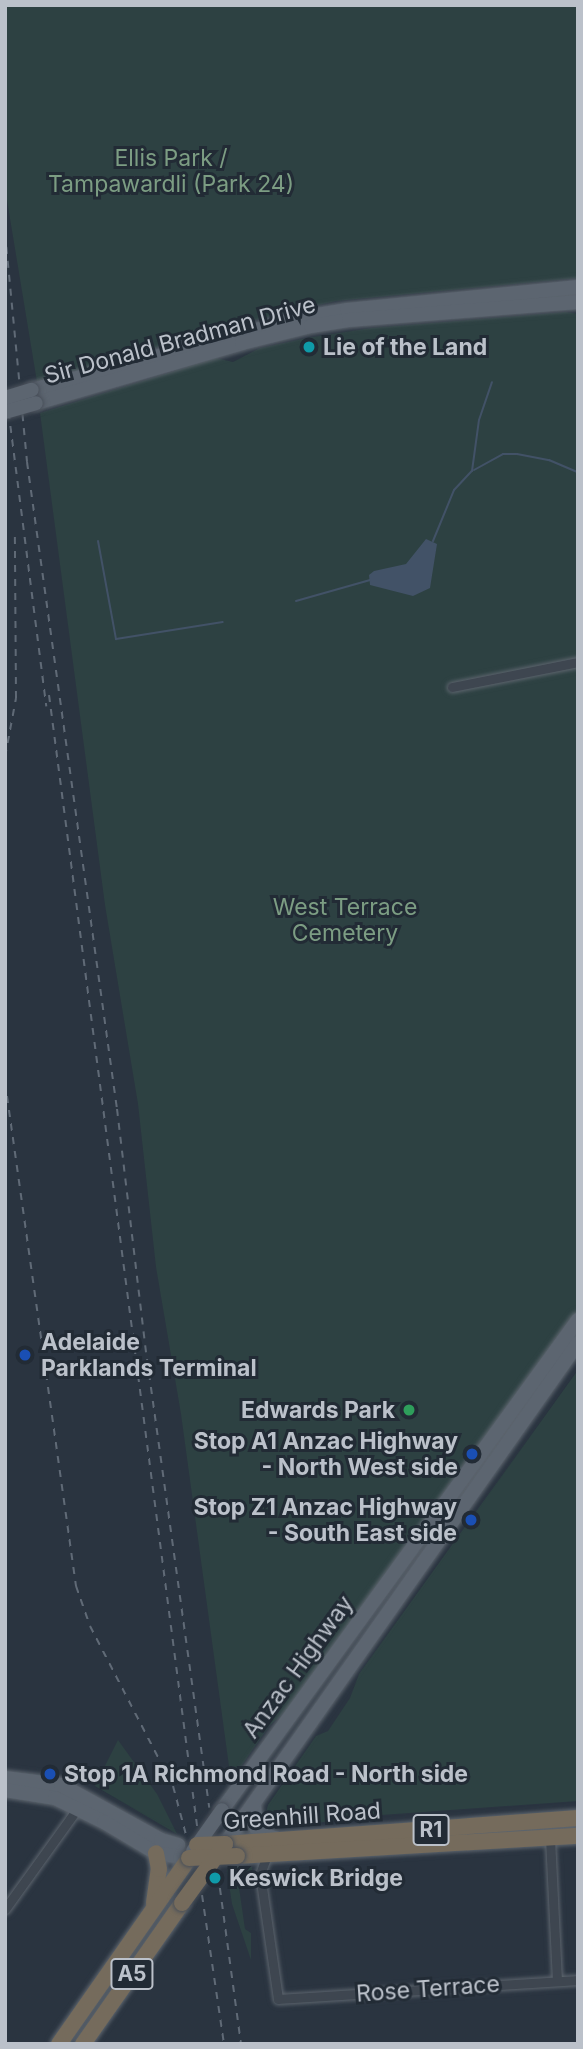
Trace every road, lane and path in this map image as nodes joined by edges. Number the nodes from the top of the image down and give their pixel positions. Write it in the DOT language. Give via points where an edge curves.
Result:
graph roads {
  1 [pos="578,287"];
  2 [pos="578,302"];
  3 [pos="34,397"];
  4 [pos="5,398"];
  5 [pos="5,412"];
  6 [pos="578,662"];
  7 [pos="452,687"];
  8 [pos="578,1320"];
  9 [pos="578,1343"];
  10 [pos="383,1590"];
  11 [pos="396,1598"];
  12 [pos="5,1778"];
  13 [pos="5,1790"];
  14 [pos="80,1802"];
  15 [pos="254,1804"];
  16 [pos="578,1818"];
  17 [pos="457,1828"];
  18 [pos="578,1836"];
  19 [pos="550,1838"];
  20 [pos="285,1841"];
  21 [pos="498,1841"];
  22 [pos="230,1847"];
  23 [pos="156,1853"];
  24 [pos="184,1855"];
  25 [pos="267,1855"];
  26 [pos="5,1909"];
  27 [pos="153,1909"];
  28 [pos="578,1980"];
  29 [pos="557,1981"];
  30 [pos="59,2044"];
  31 [pos="83,2044"];
  1 -- 3 [label="main road, Sir Donald Bradman Drive" via="305,317"];
  2 -- 3 [label="main road, Sir Donald Bradman Drive" via="311,326"];
  3 -- 4 [label="main road, Sir Donald Bradman Drive, bridge"];
  3 -- 5 [label="main road, Sir Donald Bradman Drive, bridge"];
  6 -- 7 [label="street"];
  8 -- 10 [label="main road, Anzac Highway"];
  9 -- 11 [label="main road, Anzac Highway"];
  10 -- 11 [label="main road"];
  10 -- 24 [label="main road, Anzac Highway, bridge"];
  11 -- 15 [label="main road, Anzac Highway"];
  12 -- 14 [label="main road, R1" via="43,1781"];
  13 -- 14 [label="main road, R1"];
  14 -- 23 [label="main road, R1"];
  14 -- 24 [label="main road, R1"];
  14 -- 26 [label="street"];
  15 -- 20 [label="main road" via="256,1828"];
  15 -- 22 [label="main road, Anzac Highway"];
  16 -- 17 [label="highway, Greenhill Road / R1"];
  17 -- 20 [label="highway, Greenhill Road / R1"];
  17 -- 21 [label="highway" via="463,1836 484,1835"];
  18 -- 19 [label="highway, Greenhill Road / R1"];
  19 -- 21 [label="highway, Greenhill Road / R1"];
  19 -- 29 [label="street"];
  20 -- 22 [label="highway, Greenhill Road / R1"];
  21 -- 25 [label="highway, Greenhill Road / R1"];
  22 -- 24 [label="highway, R1, bridge"];
  22 -- 25 [label="highway, Greenhill Road / R1"];
  22 -- 31 [label="highway, Anzac Highway / A5, bridge" via="182,1903"];
  23 -- 24 [label="main road, R1"];
  23 -- 27 [label="highway" via="159,1869"];
  24 -- 27 [label="highway, Anzac Highway / A5"];
  25 -- 29 [label="street, Rose Terrace" via="260,1874 278,1999"];
  27 -- 30 [label="highway, Anzac Highway / A5"];
  28 -- 29 [label="street, Rose Terrace"];
}
